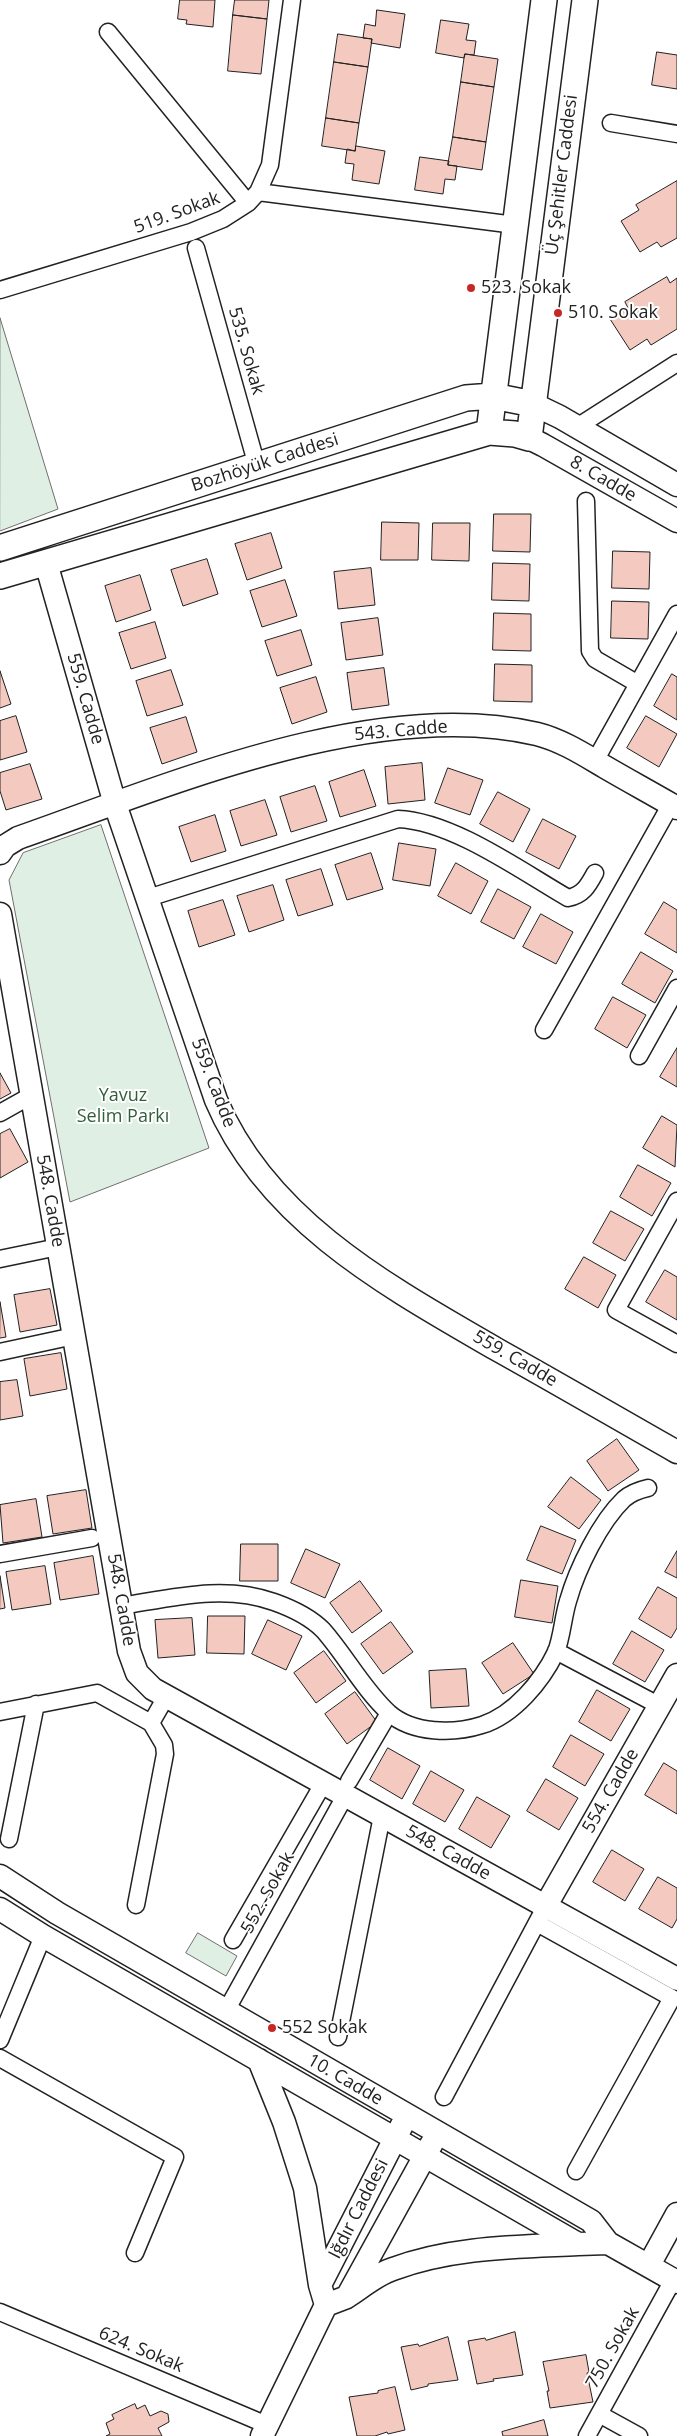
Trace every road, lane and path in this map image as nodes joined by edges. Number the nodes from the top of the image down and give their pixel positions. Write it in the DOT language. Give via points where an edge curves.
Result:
graph roads {
  1 [pos="292,0"];
  2 [pos="544,0"];
  3 [pos="584,0"];
  4 [pos="108,32"];
  5 [pos="611,124"];
  6 [pos="677,134"];
  7 [pos="253,198"];
  8 [pos="515,225"];
  9 [pos="196,248"];
  10 [pos="0,290"];
  11 [pos="677,363"];
  12 [pos="493,396"];
  13 [pos="533,404"];
  14 [pos="577,427"];
  15 [pos="489,432"];
  16 [pos="529,438"];
  17 [pos="257,466"];
  18 [pos="677,485"];
  19 [pos="586,501"];
  20 [pos="677,521"];
  21 [pos="0,548"];
  22 [pos="46,563"];
  23 [pos="0,576"];
  24 [pos="677,614"];
  25 [pos="638,684"];
  26 [pos="595,761"];
  27 [pos="115,804"];
  28 [pos="674,806"];
  29 [pos="1,848"];
  30 [pos="595,873"];
  31 [pos="148,898"];
  32 [pos="1,929"];
  33 [pos="677,988"];
  34 [pos="544,1030"];
  35 [pos="638,1056"];
  36 [pos="32,1096"];
  37 [pos="0,1113"];
  38 [pos="676,1204"];
  39 [pos="58,1247"];
  40 [pos="0,1259"];
  41 [pos="74,1336"];
  42 [pos="677,1344"];
  43 [pos="0,1352"];
  44 [pos="677,1452"];
  45 [pos="648,1488"];
  46 [pos="92,1538"];
  47 [pos="0,1554"];
  48 [pos="121,1606"];
  49 [pos="556,1651"];
  50 [pos="677,1676"];
  51 [pos="166,1697"];
  52 [pos="36,1704"];
  53 [pos="660,1706"];
  54 [pos="0,1712"];
  55 [pos="389,1713"];
  56 [pos="151,1723"];
  57 [pos="323,1784"];
  58 [pos="347,1788"];
  59 [pos="382,1816"];
  60 [pos="9,1839"];
  61 [pos="0,1876"];
  62 [pos="136,1905"];
  63 [pos="0,1908"];
  64 [pos="541,1915"];
  65 [pos="43,1936"];
  66 [pos="232,1940"];
  67 [pos="676,1976"];
  68 [pos="226,2011"];
  69 [pos="338,2037"];
  70 [pos="0,2040"];
  71 [pos="0,2058"];
  72 [pos="259,2060"];
  73 [pos="444,2097"];
  74 [pos="407,2115"];
  75 [pos="437,2133"];
  76 [pos="395,2139"];
  77 [pos="425,2156"];
  78 [pos="576,2171"];
  79 [pos="677,2214"];
  80 [pos="608,2243"];
  81 [pos="578,2244"];
  82 [pos="135,2254"];
  83 [pos="649,2265"];
  84 [pos="675,2281"];
  85 [pos="323,2295"];
  86 [pos="347,2297"];
  87 [pos="0,2312"];
  88 [pos="599,2414"];
  89 [pos="264,2430"];
  90 [pos="587,2436"];
  91 [pos="639,2436"];
  1 -- 7 [label="street" via="270,165"];
  2 -- 8 [label="main road"];
  3 -- 13 [label="main road, Üç Şehitler Caddesi"];
  4 -- 7 [label="street"];
  5 -- 6 [label="street"];
  7 -- 8 [label="street"];
  7 -- 10 [label="street, 519. Sokak" via="229,216 192,232"];
  8 -- 12 [label="main road"];
  9 -- 17 [label="street, 535. Sokak"];
  11 -- 14 [label="street"];
  12 -- 13 [label="main road, Bozhöyük Caddesi"];
  12 -- 15 [label="main road"];
  12 -- 17 [label="main road, Bozhöyük Caddesi" via="466,398"];
  13 -- 14 [label="street, 8. Cadde"];
  13 -- 16 [label="main road, Üç Şehitler Caddesi"];
  14 -- 18 [label="street, 8. Cadde"];
  15 -- 16 [label="main road, Bozhöyük Caddesi"];
  15 -- 22 [label="main road, Bozhöyük Caddesi"];
  16 -- 20 [label="street, 8. Cadde"];
  17 -- 21 [label="main road, Bozhöyük Caddesi"];
  19 -- 25 [label="street" via="590,651 595,659"];
  22 -- 23 [label="main road, Bozhöyük Caddesi"];
  22 -- 27 [label="street, 559. Cadde"];
  24 -- 25 [label="street"];
  25 -- 26 [label="street"];
  26 -- 27 [label="street, 543. Cadde" via="563,744 514,730 453,726 379,730 274,753"];
  26 -- 28 [label="street, 543. Cadde"];
  27 -- 29 [label="street" via="18,838"];
  27 -- 31 [label="street, 559. Cadde"];
  28 -- 34 [label="street"];
  30 -- 31 [label="street" via="578,896 568,898 445,829 398,819"];
  31 -- 44 [label="street, 559. Cadde" via="220,1111 247,1156 280,1196 326,1240 387,1285"];
  32 -- 36 [label="street, 548. Cadde"];
  33 -- 35 [label="street"];
  36 -- 37 [label="street"];
  36 -- 39 [label="street, 548. Cadde"];
  38 -- 42 [label="street" via="616,1310"];
  39 -- 40 [label="street"];
  39 -- 41 [label="street, 548. Cadde"];
  41 -- 43 [label="street"];
  41 -- 48 [label="street, 548. Cadde"];
  45 -- 49 [label="street" via="625,1498 598,1534 576,1579"];
  46 -- 47 [label="street"];
  48 -- 51 [label="street, 548. Cadde" via="136,1673"];
  48 -- 55 [label="street" via="206,1593 238,1594 274,1602 309,1619 322,1630"];
  49 -- 53 [label="street"];
  49 -- 55 [label="street" via="520,1701 483,1725 440,1732 407,1723"];
  50 -- 53 [label="street, 554. Cadde"];
  51 -- 56 [label="street"];
  51 -- 57 [label="street, 548. Cadde"];
  52 -- 54 [label="street"];
  52 -- 56 [label="street" via="97,1693"];
  52 -- 60 [label="street"];
  53 -- 64 [label="street, 554. Cadde"];
  55 -- 58 [label="street, 552. Sokak"];
  56 -- 62 [label="street" via="165,1750"];
  57 -- 58 [label="street, 548. Cadde"];
  57 -- 66 [label="street"];
  58 -- 59 [label="street, 548. Cadde"];
  58 -- 68 [label="street, 552. Sokak"];
  59 -- 64 [label="street, 548. Cadde"];
  59 -- 69 [label="street"];
  61 -- 68 [label="street, 10. Cadde" via="57,1913"];
  63 -- 65 [label="street, 10. Cadde"];
  64 -- 67 [label="street, 548. Cadde"];
  64 -- 73 [label="street"];
  64 -- 78 [label="street" via="672,1998"];
  65 -- 70 [label="street"];
  65 -- 72 [label="street, 10. Cadde"];
  68 -- 74 [label="street, 10. Cadde"];
  71 -- 82 [label="street" via="176,2157"];
  72 -- 76 [label="street, 10. Cadde"];
  72 -- 85 [label="street" via="284,2122 305,2188"];
  74 -- 75 [label="street, 10. Cadde"];
  74 -- 76 [label="street, Iğdır Caddesi"];
  75 -- 77 [label="street, Iğdır Caddesi"];
  75 -- 80 [label="street, 10. Cadde" via="591,2221"];
  76 -- 77 [label="street, 10. Cadde"];
  76 -- 85 [label="street, Iğdır Caddesi"];
  77 -- 81 [label="street, 10. Cadde"];
  77 -- 86 [label="street, Iğdır Caddesi"];
  79 -- 83 [label="street"];
  80 -- 81 [label="street"];
  80 -- 83 [label="street, 10. Cadde"];
  81 -- 86 [label="street" via="455,2252 392,2269"];
  83 -- 84 [label="street, 10. Cadde"];
  84 -- 88 [label="street, 750. Sokak"];
  85 -- 86 [label="street"];
  85 -- 89 [label="street, Iğdır Caddesi"];
  87 -- 89 [label="street, 624. Sokak"];
  88 -- 90 [label="street, 750. Sokak"];
  88 -- 91 [label="street"];
}
